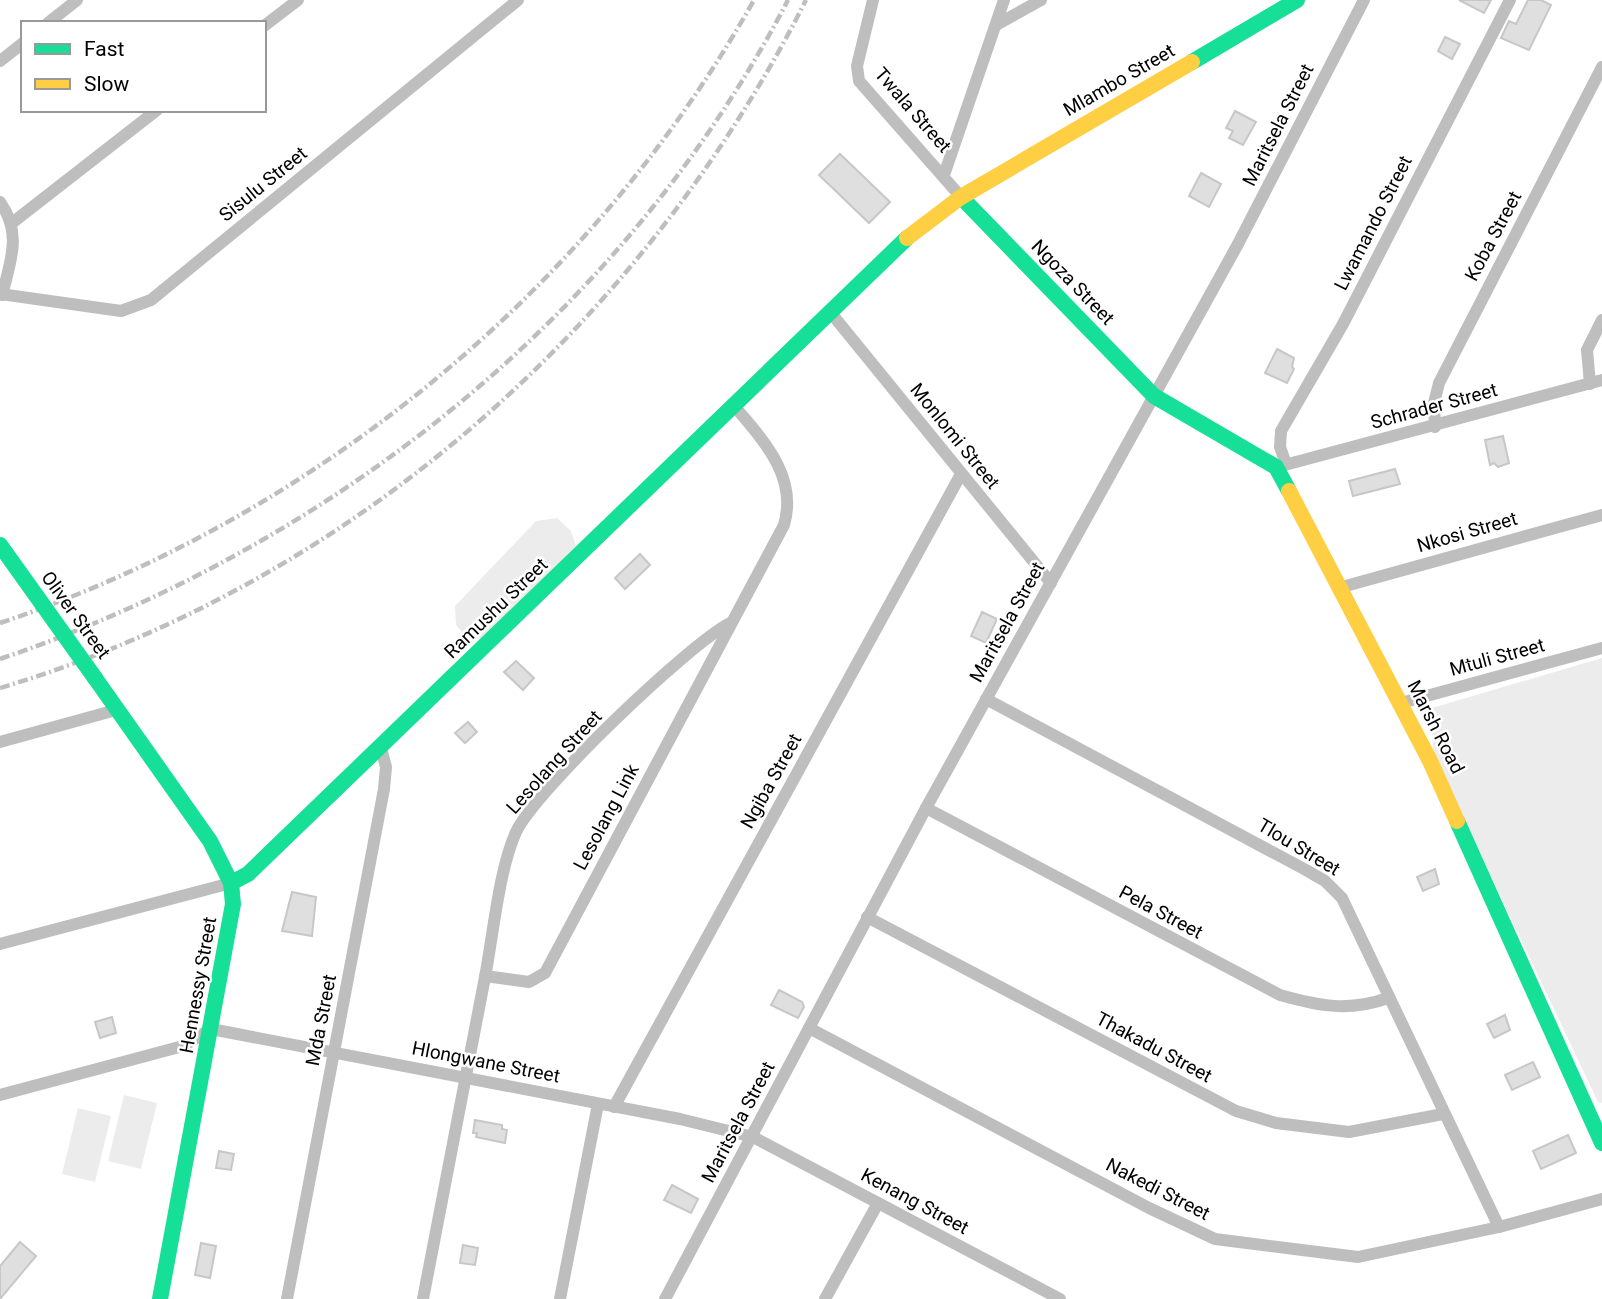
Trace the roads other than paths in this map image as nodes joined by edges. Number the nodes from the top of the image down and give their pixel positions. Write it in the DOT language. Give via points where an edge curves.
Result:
graph roads {
  1 [pos="78,0"];
  2 [pos="298,0"];
  3 [pos="519,0"];
  4 [pos="873,0"];
  5 [pos="1004,0"];
  6 [pos="1041,0"];
  7 [pos="1297,0"];
  8 [pos="1364,0"];
  9 [pos="1510,0"];
  10 [pos="51,21"];
  11 [pos="266,24"];
  12 [pos="996,25"];
  13 [pos="21,45"];
  14 [pos="0,61"];
  15 [pos="1602,67"];
  16 [pos="154,112"];
  17 [pos="944,175"];
  18 [pos="961,197"];
  19 [pos="0,202"];
  20 [pos="12,223"];
  21 [pos="1,295"];
  22 [pos="831,313"];
  23 [pos="1602,320"];
  24 [pos="1596,382"];
  25 [pos="1154,396"];
  26 [pos="735,407"];
  27 [pos="1435,427"];
  28 [pos="1281,466"];
  29 [pos="961,474"];
  30 [pos="1602,514"];
  31 [pos="0,545"];
  32 [pos="1051,583"];
  33 [pos="1342,587"];
  34 [pos="730,623"];
  35 [pos="1602,648"];
  36 [pos="986,699"];
  37 [pos="1401,703"];
  38 [pos="116,710"];
  39 [pos="0,742"];
  40 [pos="381,748"];
  41 [pos="926,808"];
  42 [pos="231,883"];
  43 [pos="867,917"];
  44 [pos="0,944"];
  45 [pos="485,976"];
  46 [pos="1388,999"];
  47 [pos="809,1028"];
  48 [pos="211,1029"];
  49 [pos="335,1052"];
  50 [pos="466,1078"];
  51 [pos="0,1096"];
  52 [pos="598,1104"];
  53 [pos="614,1107"];
  54 [pos="1443,1114"];
  55 [pos="752,1137"];
  56 [pos="1602,1143"];
  57 [pos="1602,1199"];
  58 [pos="878,1203"];
  59 [pos="1499,1227"];
  60 [pos="160,1299"];
  61 [pos="287,1299"];
  62 [pos="423,1299"];
  63 [pos="560,1299"];
  64 [pos="665,1299"];
  65 [pos="825,1299"];
  66 [pos="1060,1299"];
  1 -- 10 [label="street"];
  2 -- 11 [label="street"];
  3 -- 21 [label="street, Sisulu Street" via="151,300 133,309 102,310"];
  4 -- 17 [label="street, Twala Street" via="857,66 859,81"];
  5 -- 12 [label="street"];
  6 -- 12 [label="street"];
  7 -- 18 [label="street, Mlambo Street"];
  8 -- 25 [label="street, Maritsela Street"];
  9 -- 28 [label="street, Lwamando Street" via="1343,324 1281,431"];
  12 -- 17 [label="street"];
  13 -- 14 [label="street"];
  15 -- 27 [label="street, Koba Street" via="1439,383"];
  16 -- 20 [label="street"];
  17 -- 18 [label="street, Twala Street"];
  18 -- 22 [label="street, Ramushu Street" via="915,229"];
  18 -- 25 [label="street, Ngoza Street"];
  19 -- 20 [label="street"];
  20 -- 21 [label="street" via="13,249"];
  22 -- 26 [label="street, Ramushu Street"];
  22 -- 29 [label="street, Monlomi Street"];
  23 -- 24 [label="street" via="1587,350"];
  24 -- 27 [label="street, Schrader Street"];
  25 -- 28 [label="street"];
  25 -- 32 [label="street, Maritsela Street"];
  26 -- 34 [label="street, Lesolang Street" via="780,467 788,504 777,539"];
  26 -- 40 [label="street, Ramushu Street"];
  27 -- 28 [label="street, Schrader Street"];
  28 -- 33 [label="street, Marsh Road"];
  29 -- 32 [label="street, Monlomi Street"];
  29 -- 53 [label="street, Ngiba Street"];
  30 -- 33 [label="street, Nkosi Street"];
  31 -- 38 [label="street, Oliver Street, bridge"];
  32 -- 36 [label="street, Maritsela Street"];
  33 -- 37 [label="street, Marsh Road"];
  34 -- 45 [label="street, Lesolang Street" via="674,667 527,813 513,838"];
  34 -- 45 [label="street, Lesolang Link" via="545,973 529,982"];
  35 -- 37 [label="street, Mtuli Street"];
  36 -- 41 [label="street, Maritsela Street"];
  36 -- 46 [label="street, Tlou Street" via="1325,881 1342,898"];
  37 -- 56 [label="street, Marsh Road" via="1457,816"];
  38 -- 39 [label="street"];
  38 -- 42 [label="street, Hennessy Street" via="210,841"];
  40 -- 42 [label="street, Ramushu Street" via="248,874"];
  40 -- 49 [label="street, Mda Street" via="386,767 384,789"];
  41 -- 43 [label="street, Maritsela Street"];
  41 -- 46 [label="street, Pela Street" via="1280,995 1343,1008"];
  42 -- 44 [label="street, Ramushu Street"];
  42 -- 48 [label="street, Hennessy Street" via="232,923"];
  43 -- 47 [label="street, Maritsela Street"];
  43 -- 54 [label="street, Thakadu Street" via="1236,1111 1276,1123 1349,1132"];
  45 -- 50 [label="street, Lesolang Street"];
  46 -- 54 [label="street, Tlou Street"];
  47 -- 55 [label="street, Maritsela Street"];
  47 -- 59 [label="street, Nakedi Street" via="1215,1239 1358,1257"];
  48 -- 49 [label="street, Hlongwane Street"];
  48 -- 51 [label="street" via="193,1043"];
  48 -- 60 [label="street, Hennessy Street"];
  49 -- 50 [label="street, Hlongwane Street"];
  49 -- 61 [label="street, Mda Street"];
  50 -- 52 [label="street, Hlongwane Street"];
  50 -- 62 [label="street, Lesolang Street"];
  52 -- 53 [label="street, Hlongwane Street"];
  52 -- 63 [label="street"];
  53 -- 55 [label="street, Hlongwane Street"];
  54 -- 59 [label="street, Tlou Street"];
  55 -- 58 [label="street, Kenang Street"];
  55 -- 64 [label="street, Maritsela Street"];
  57 -- 59 [label="street, Nakedi Street"];
  58 -- 65 [label="street"];
  58 -- 66 [label="street, Kenang Street"];
}
